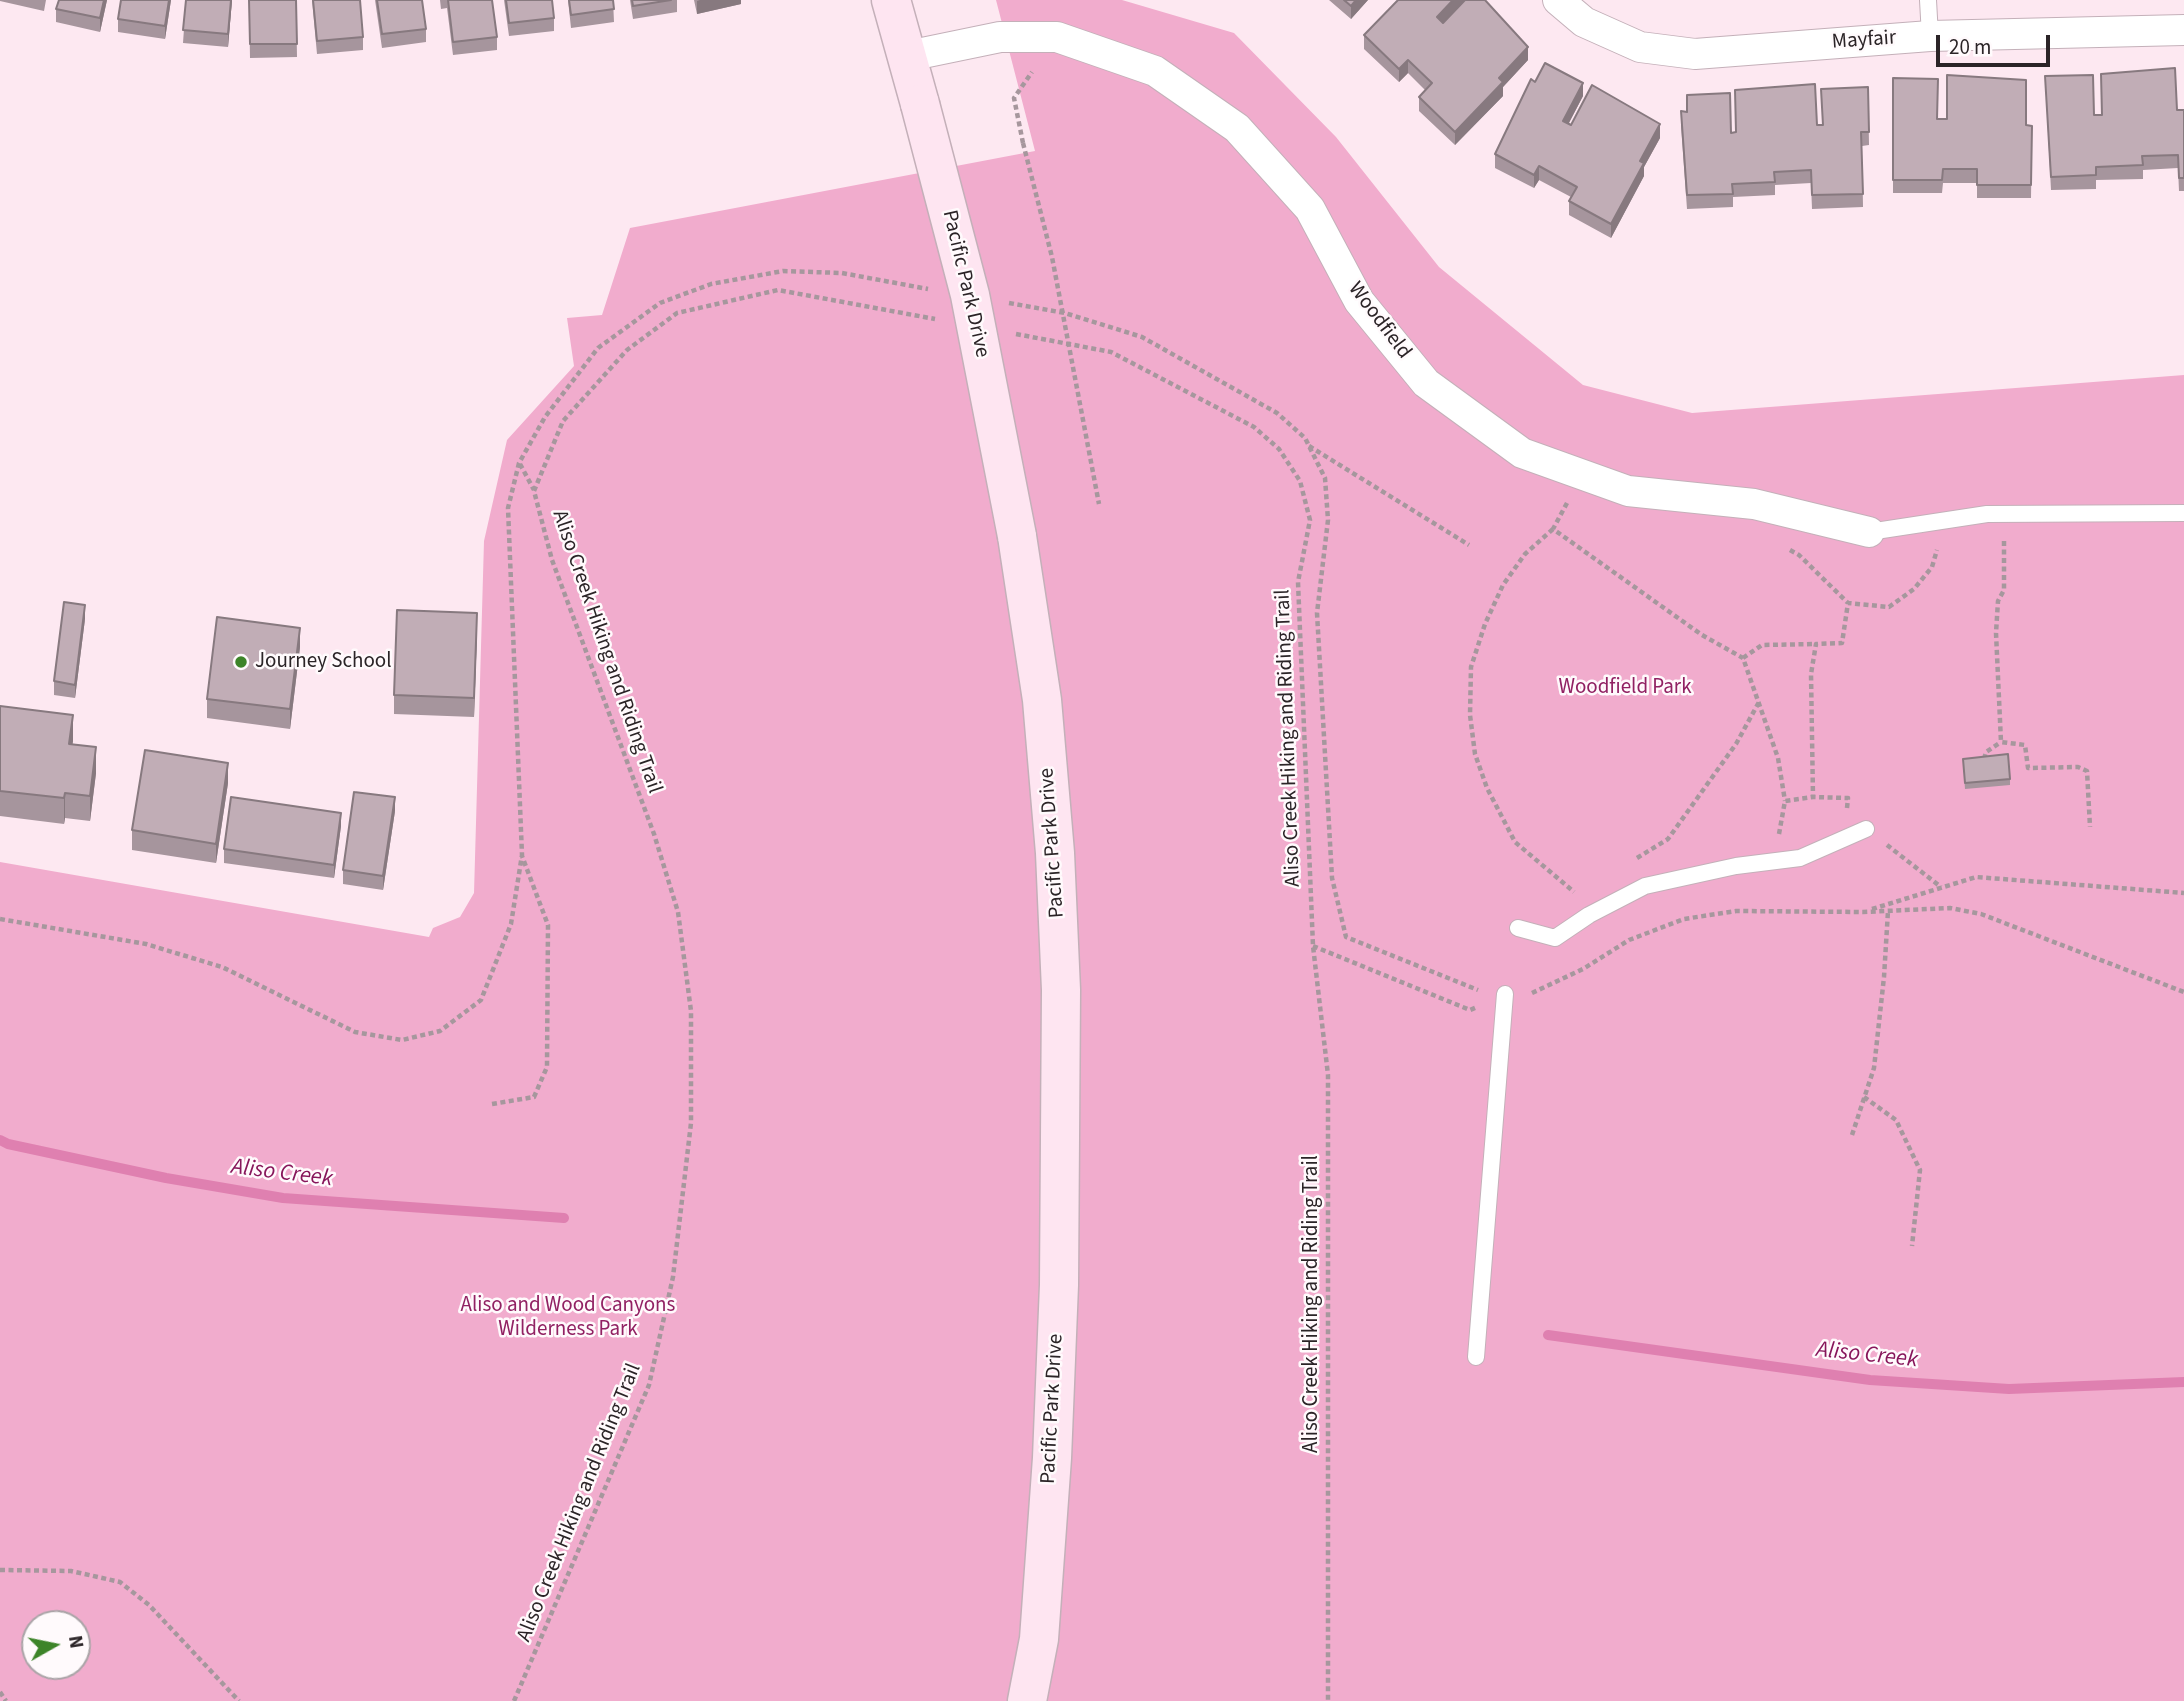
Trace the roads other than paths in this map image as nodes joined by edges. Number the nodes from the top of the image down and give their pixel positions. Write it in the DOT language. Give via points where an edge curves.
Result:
graph roads {
  1 [pos="891,0"];
  2 [pos="1558,0"];
  3 [pos="1928,0"];
  4 [pos="2184,30"];
  5 [pos="1930,36"];
  6 [pos="908,56"];
  7 [pos="2184,513"];
  8 [pos="1869,531"];
  9 [pos="1866,829"];
  10 [pos="1518,928"];
  11 [pos="1505,995"];
  12 [pos="1476,1357"];
  13 [pos="1027,1701"];
  1 -- 6 [label="main road, Pacific Park Drive"];
  2 -- 5 [label="street, Mayfair" via="1584,22 1640,47 1695,54"];
  3 -- 5 [label="lane"];
  4 -- 5 [label="street, Mayfair"];
  6 -- 8 [label="street, Woodfield" via="1000,37 1057,37 1155,71 1237,128 1310,209 1359,301 1426,383 1522,453 1628,491 1754,503"];
  6 -- 13 [label="main road, Pacific Park Drive, bridge" via="970,295 1017,536 1042,700 1055,853 1061,990 1059,1285 1039,1639"];
  7 -- 8 [label="lane" via="1987,514"];
  9 -- 10 [label="lane" via="1800,858 1736,866 1645,886 1555,938"];
  11 -- 12 [label="lane"];
}
